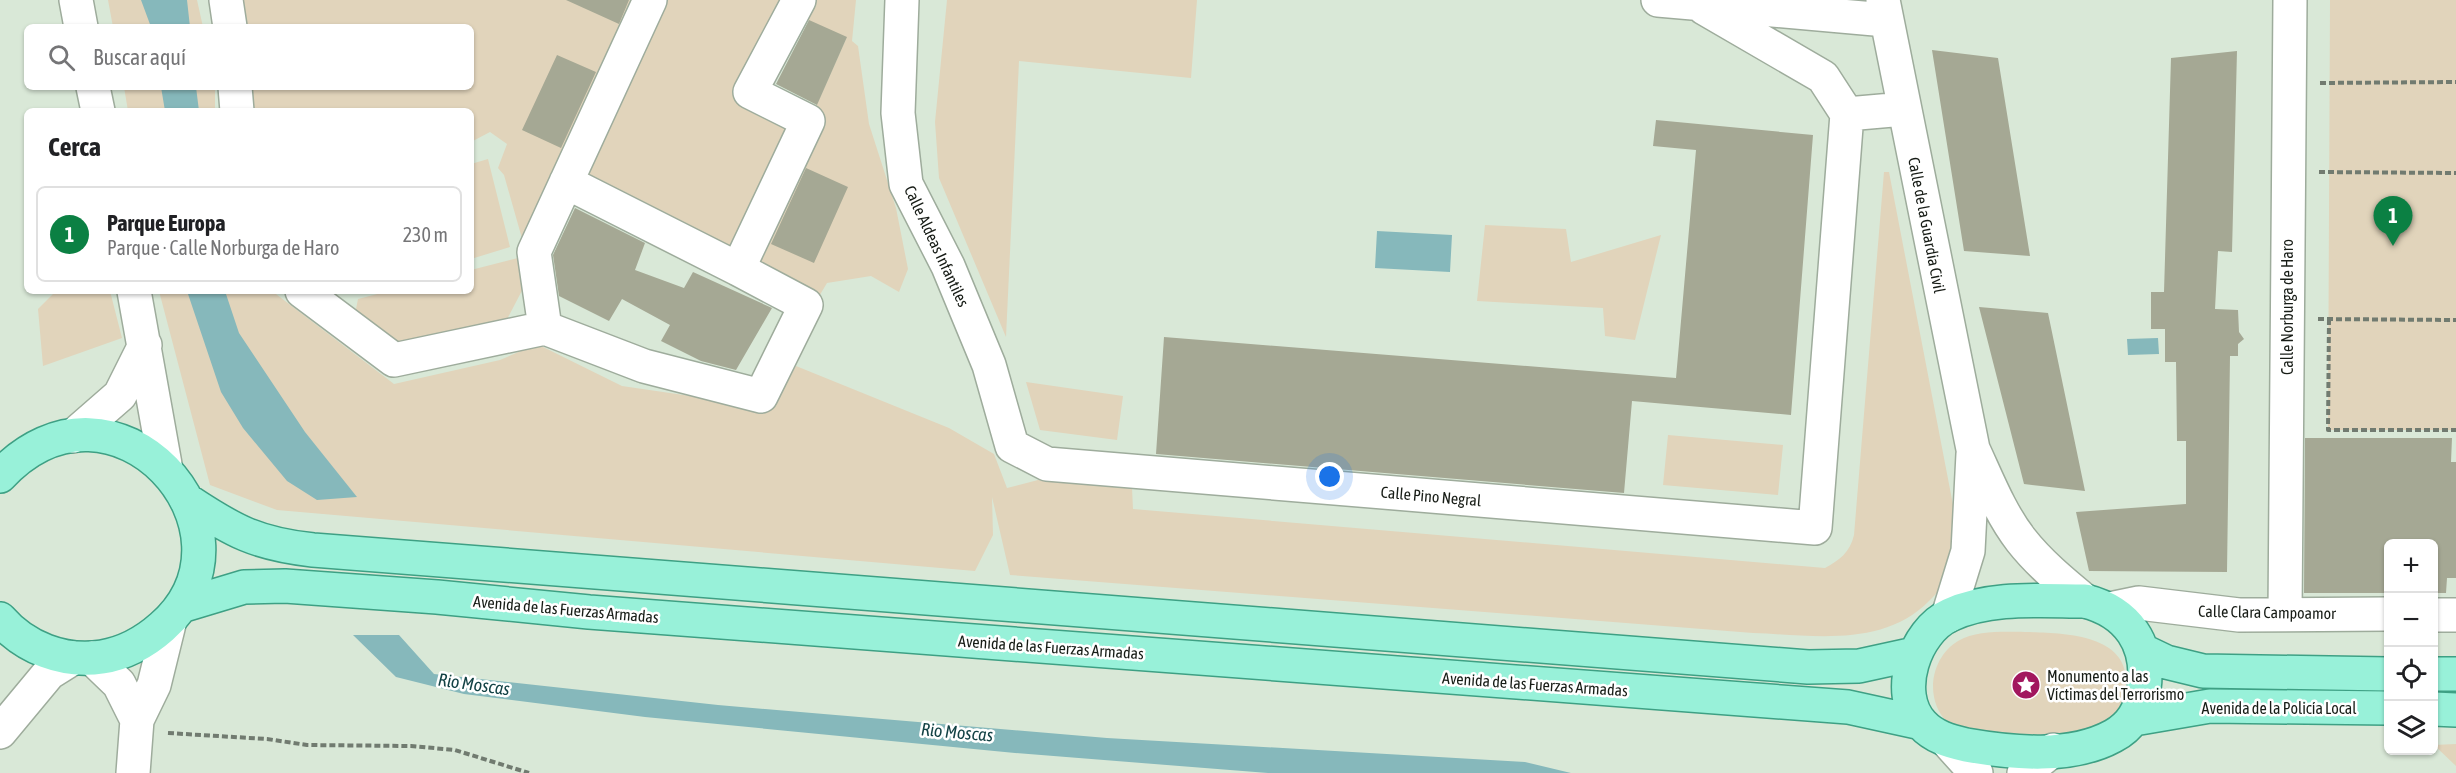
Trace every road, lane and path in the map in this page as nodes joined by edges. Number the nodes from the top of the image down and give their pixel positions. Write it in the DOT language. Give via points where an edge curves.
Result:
graph roads {
  1 [pos="76,0"];
  2 [pos="226,0"];
  3 [pos="650,0"];
  4 [pos="799,0"];
  5 [pos="902,0"];
  6 [pos="1658,0"];
  7 [pos="2290,0"];
  8 [pos="1696,3"];
  9 [pos="1885,10"];
  10 [pos="80,24"];
  11 [pos="230,24"];
  12 [pos="2456,82"];
  13 [pos="2289,83"];
  14 [pos="94,90"];
  15 [pos="235,90"];
  16 [pos="97,108"];
  17 [pos="237,108"];
  18 [pos="1904,109"];
  19 [pos="1847,114"];
  20 [pos="2288,170"];
  21 [pos="2456,173"];
  22 [pos="567,182"];
  23 [pos="738,269"];
  24 [pos="135,294"];
  25 [pos="306,294"];
  26 [pos="2287,318"];
  27 [pos="2329,320"];
  28 [pos="2456,320"];
  29 [pos="544,328"];
  30 [pos="145,345"];
  31 [pos="2456,430"];
  32 [pos="73,436"];
  33 [pos="1973,449"];
  34 [pos="1047,464"];
  35 [pos="166,470"];
  36 [pos="0,476"];
  37 [pos="188,501"];
  38 [pos="2097,605"];
  39 [pos="176,613"];
  40 [pos="2285,614"];
  41 [pos="2384,614"];
  42 [pos="2438,615"];
  43 [pos="2456,615"];
  44 [pos="1948,616"];
  45 [pos="0,619"];
  46 [pos="2143,651"];
  47 [pos="1914,654"];
  48 [pos="82,658"];
  49 [pos="2384,674"];
  50 [pos="2438,674"];
  51 [pos="2456,674"];
  52 [pos="2384,708"];
  53 [pos="2438,709"];
  54 [pos="2456,710"];
  55 [pos="2134,719"];
  56 [pos="151,727"];
  57 [pos="0,732"];
  58 [pos="1934,732"];
  59 [pos="2053,750"];
  60 [pos="133,773"];
  61 [pos="529,773"];
  62 [pos="1976,773"];
  63 [pos="2024,773"];
  1 -- 10 [label="street"];
  2 -- 11 [label="street"];
  3 -- 22 [label="street"];
  4 -- 23 [label="street" via="750,92 808,121"];
  5 -- 34 [label="street, Calle Aldeas Infantiles" via="898,113 906,183 948,266 989,364 1012,446"];
  6 -- 8 [label="street"];
  7 -- 13 [label="street, Calle Norburga de Haro"];
  8 -- 9 [label="street"];
  8 -- 19 [label="street" via="1823,77"];
  9 -- 18 [label="street, Calle de la Guardia Civil"];
  12 -- 13 [label="path"];
  13 -- 20 [label="street, Calle Norburga de Haro"];
  14 -- 16 [label="street"];
  15 -- 17 [label="street"];
  18 -- 19 [label="street"];
  18 -- 33 [label="street, Calle de la Guardia Civil"];
  19 -- 34 [label="street, Calle Pino Negral" via="1815,528"];
  20 -- 21 [label="path"];
  20 -- 26 [label="street, Calle Norburga de Haro"];
  22 -- 23 [label="street"];
  22 -- 29 [label="street" via="534,252"];
  23 -- 29 [label="street" via="806,305 760,396 644,366"];
  24 -- 30 [label="street"];
  25 -- 29 [label="street" via="394,360"];
  26 -- 27 [label="path"];
  26 -- 40 [label="street, Calle Norburga de Haro"];
  27 -- 28 [label="path"];
  27 -- 31 [label="path" via="2328,430"];
  30 -- 32 [label="street" via="120,395"];
  30 -- 35 [label="street"];
  32 -- 35 [label="main road" via="90,435 123,442 139,448"];
  32 -- 36 [label="main road" via="32,450"];
  33 -- 38 [label="street, Calle de la Guardia Civil" via="2020,538 2050,573"];
  33 -- 44 [label="street, Calle de la Guardia Civil" via="1968,551"];
  35 -- 37 [label="main road"];
  37 -- 39 [label="main road" via="197,552 192,578"];
  37 -- 47 [label="main road" via="254,539 313,550 1808,667 1859,666"];
  38 -- 40 [label="street, Calle Clara Campoamor" via="2139,603 2239,615"];
  38 -- 44 [label="main road" via="2007,602"];
  38 -- 46 [label="main road" via="2134,634"];
  39 -- 48 [label="main road" via="147,640 129,650"];
  39 -- 56 [label="street" via="154,685"];
  39 -- 58 [label="main road, Avenida de las Fuerzas Armadas" via="244,587 295,587 1848,707"];
  40 -- 41 [label="street, Calle Clara Campoamor"];
  42 -- 43 [label="street"];
  44 -- 47 [label="main road" via="1931,627"];
  45 -- 48 [label="main road" via="37,648"];
  46 -- 49 [label="main road, Avenida de la Policía Local" via="2166,662 2203,671"];
  46 -- 55 [label="main road" via="2144,687"];
  47 -- 58 [label="main road" via="1910,697 1914,712"];
  48 -- 56 [label="street" via="119,684"];
  48 -- 57 [label="street" via="49,673"];
  50 -- 51 [label="main road"];
  52 -- 55 [label="main road, Avenida de la Policía Local" via="2210,706"];
  53 -- 54 [label="main road"];
  55 -- 59 [label="main road" via="2098,743"];
  56 -- 60 [label="street"];
  56 -- 61 [label="path" via="307,745 455,750"];
  58 -- 59 [label="main road" via="2001,751"];
  58 -- 62 [label="street"];
  59 -- 63 [label="street"];
}
